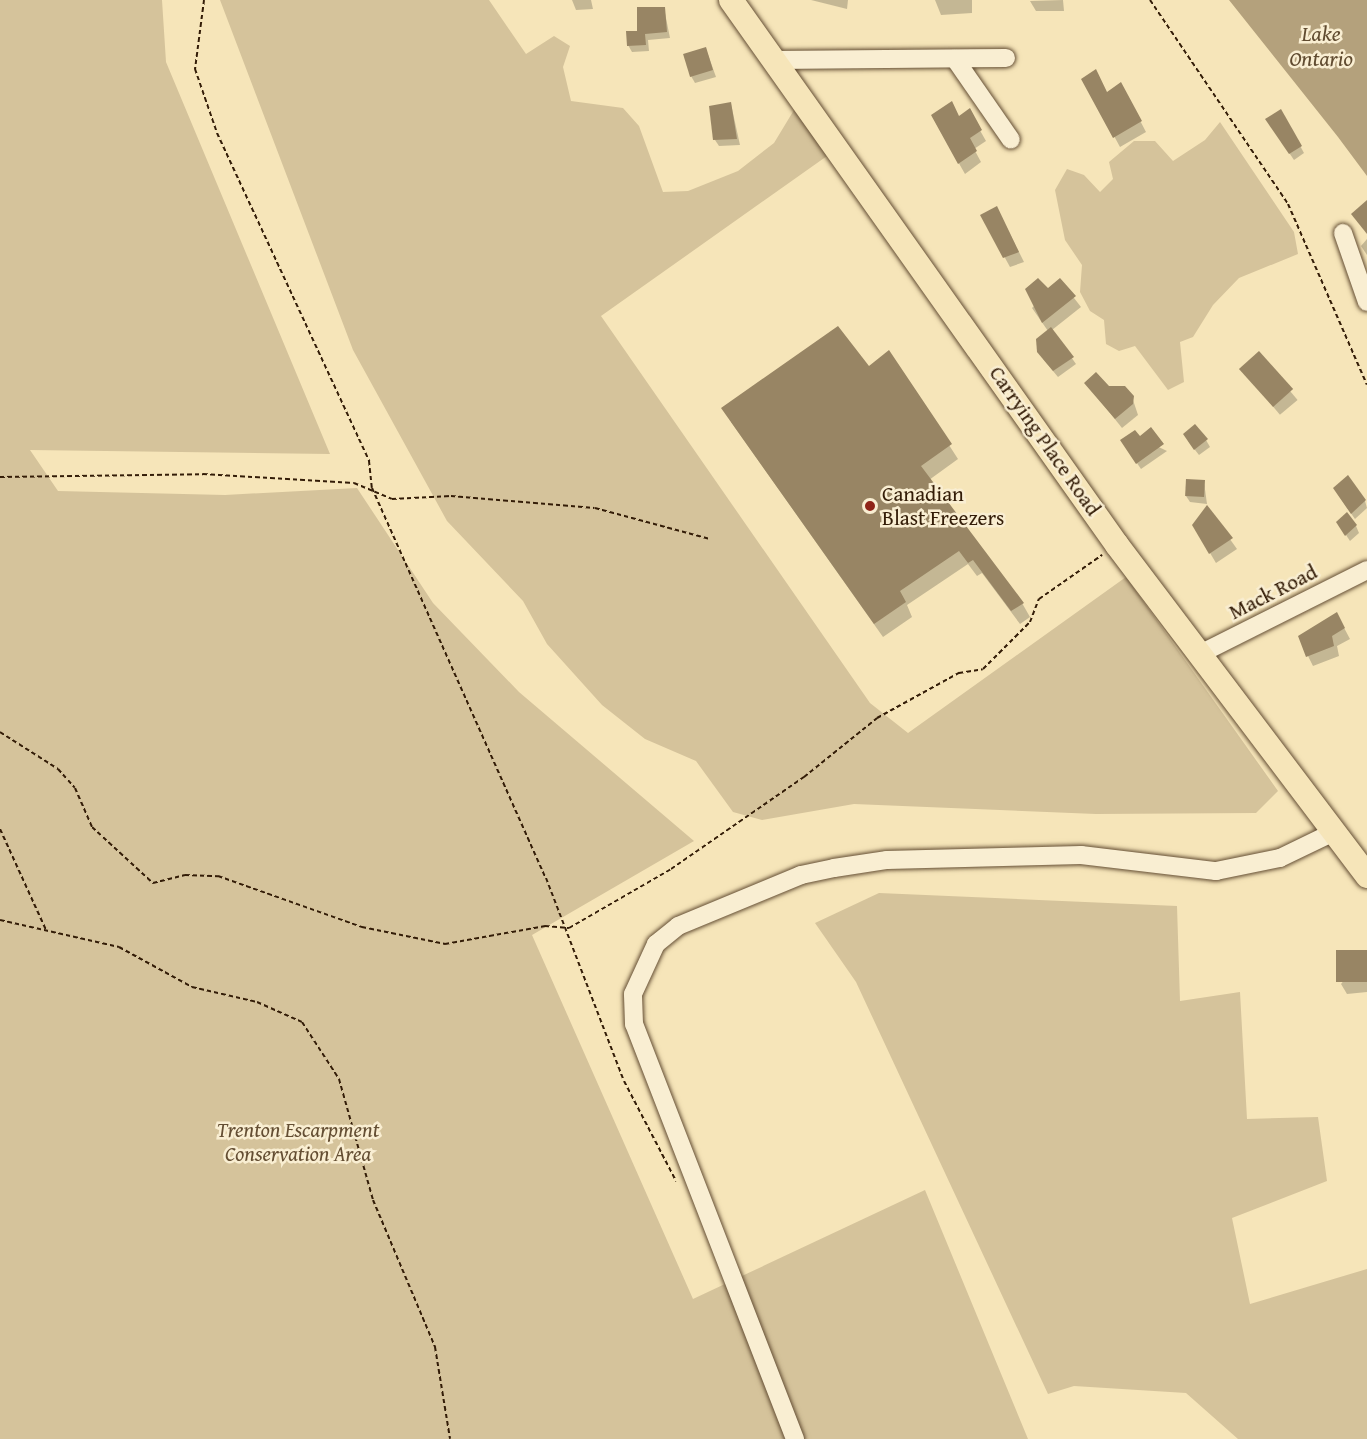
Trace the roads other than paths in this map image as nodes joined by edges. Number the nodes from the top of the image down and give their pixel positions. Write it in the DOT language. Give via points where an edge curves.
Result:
graph roads {
  1 [pos="730,0"];
  2 [pos="1006,58"];
  3 [pos="955,59"];
  4 [pos="774,60"];
  5 [pos="1011,140"];
  6 [pos="1343,233"];
  7 [pos="1367,302"];
  8 [pos="1367,570"];
  9 [pos="1200,654"];
  10 [pos="1334,832"];
  11 [pos="1367,876"];
  12 [pos="795,1439"];
  1 -- 4 [label="main road, Carrying Place Road"];
  2 -- 3 [label="street"];
  3 -- 4 [label="street"];
  3 -- 5 [label="street"];
  4 -- 9 [label="main road, Carrying Place Road" via="1117,545"];
  6 -- 7 [label="street"];
  8 -- 9 [label="street, Mack Road"];
  9 -- 10 [label="main road, Carrying Place Road"];
  10 -- 11 [label="main road, Carrying Place Road"];
  10 -- 12 [label="street" via="1280,858 1216,871 1081,855 887,860 834,868 801,875 678,926 656,944 641,967 633,1024"];
}
